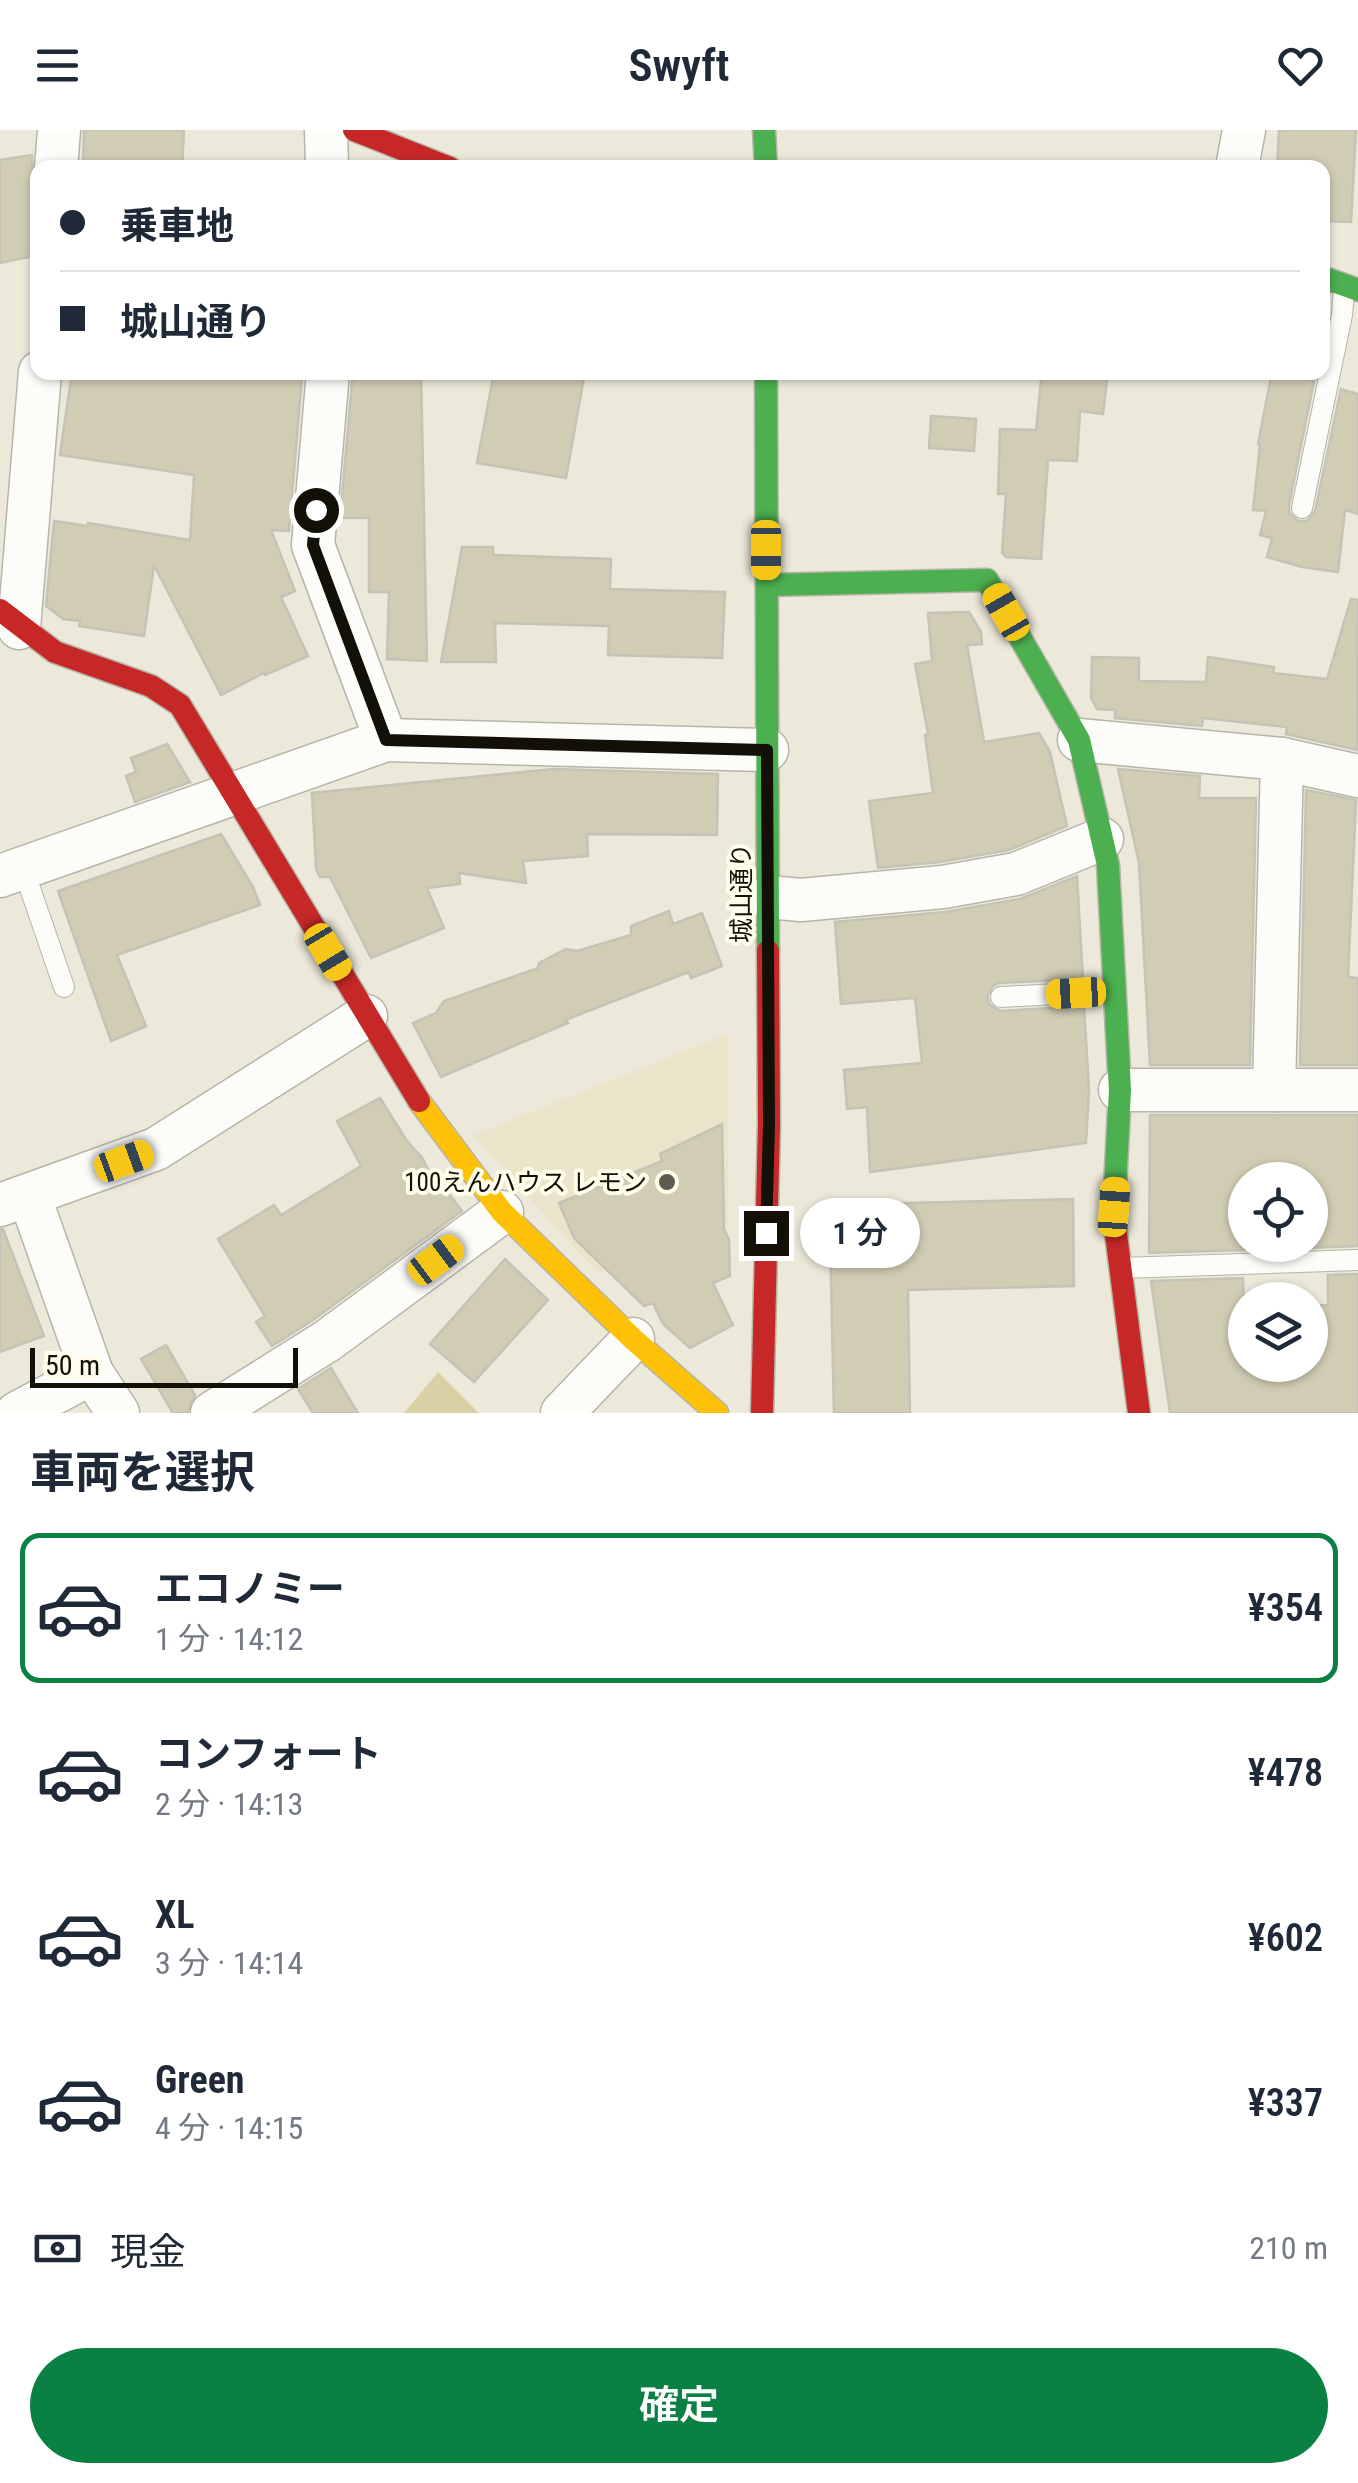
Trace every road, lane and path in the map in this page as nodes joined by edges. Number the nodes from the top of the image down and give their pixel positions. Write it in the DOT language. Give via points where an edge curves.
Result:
graph roads {
  1 [pos="60,130"];
  2 [pos="326,130"];
  3 [pos="354,130"];
  4 [pos="764,130"];
  5 [pos="1244,130"];
  6 [pos="57,160"];
  7 [pos="327,160"];
  8 [pos="430,160"];
  9 [pos="766,160"];
  10 [pos="1238,160"];
  11 [pos="1342,284"];
  12 [pos="1330,373"];
  13 [pos="39,380"];
  14 [pos="327,380"];
  15 [pos="766,380"];
  16 [pos="1329,380"];
  17 [pos="1302,508"];
  18 [pos="766,585"];
  19 [pos="10,619"];
  20 [pos="386,740"];
  21 [pos="1079,740"];
  22 [pos="767,750"];
  23 [pos="1282,760"];
  24 [pos="1358,776"];
  25 [pos="232,792"];
  26 [pos="1102,839"];
  27 [pos="12,872"];
  28 [pos="768,898"];
  29 [pos="64,987"];
  30 [pos="1114,991"];
  31 [pos="1001,997"];
  32 [pos="366,1016"];
  33 [pos="1120,1090"];
  34 [pos="1274,1090"];
  35 [pos="1358,1090"];
  36 [pos="15,1200"];
  37 [pos="502,1212"];
  38 [pos="1358,1260"];
  39 [pos="1118,1268"];
  40 [pos="633,1339"];
  41 [pos="92,1372"];
  42 [pos="17,1413"];
  43 [pos="118,1413"];
  44 [pos="212,1413"];
  45 [pos="562,1413"];
  46 [pos="717,1413"];
  47 [pos="762,1413"];
  48 [pos="1139,1413"];
  1 -- 6 [label="street"];
  2 -- 7 [label="street"];
  3 -- 8 [label="street"];
  4 -- 9 [label="street"];
  5 -- 10 [label="street"];
  11 -- 12 [label="lane"];
  13 -- 19 [label="street"];
  14 -- 20 [label="street" via="313,545"];
  15 -- 18 [label="street, 城山通り"];
  16 -- 17 [label="lane"];
  18 -- 21 [label="street" via="988,580"];
  18 -- 22 [label="street, 城山通り"];
  19 -- 25 [label="street" via="55,652 152,686 180,705"];
  20 -- 22 [label="street"];
  20 -- 25 [label="street"];
  21 -- 23 [label="street"];
  21 -- 26 [label="street"];
  22 -- 28 [label="street, 城山通り"];
  23 -- 24 [label="street"];
  23 -- 34 [label="street"];
  25 -- 27 [label="street"];
  25 -- 32 [label="street"];
  26 -- 28 [label="street" via="1016,874 942,887"];
  26 -- 30 [label="street"];
  27 -- 29 [label="lane"];
  28 -- 47 [label="street, 城山通り"];
  30 -- 31 [label="lane"];
  30 -- 33 [label="street"];
  32 -- 36 [label="street" via="156,1149"];
  32 -- 37 [label="street"];
  33 -- 34 [label="street"];
  33 -- 39 [label="street"];
  34 -- 35 [label="street"];
  36 -- 41 [label="street"];
  37 -- 40 [label="street"];
  37 -- 44 [label="street" via="327,1341"];
  38 -- 39 [label="lane"];
  39 -- 48 [label="street"];
  40 -- 45 [label="street"];
  40 -- 46 [label="street"];
  41 -- 42 [label="street"];
  41 -- 43 [label="street"];
}
